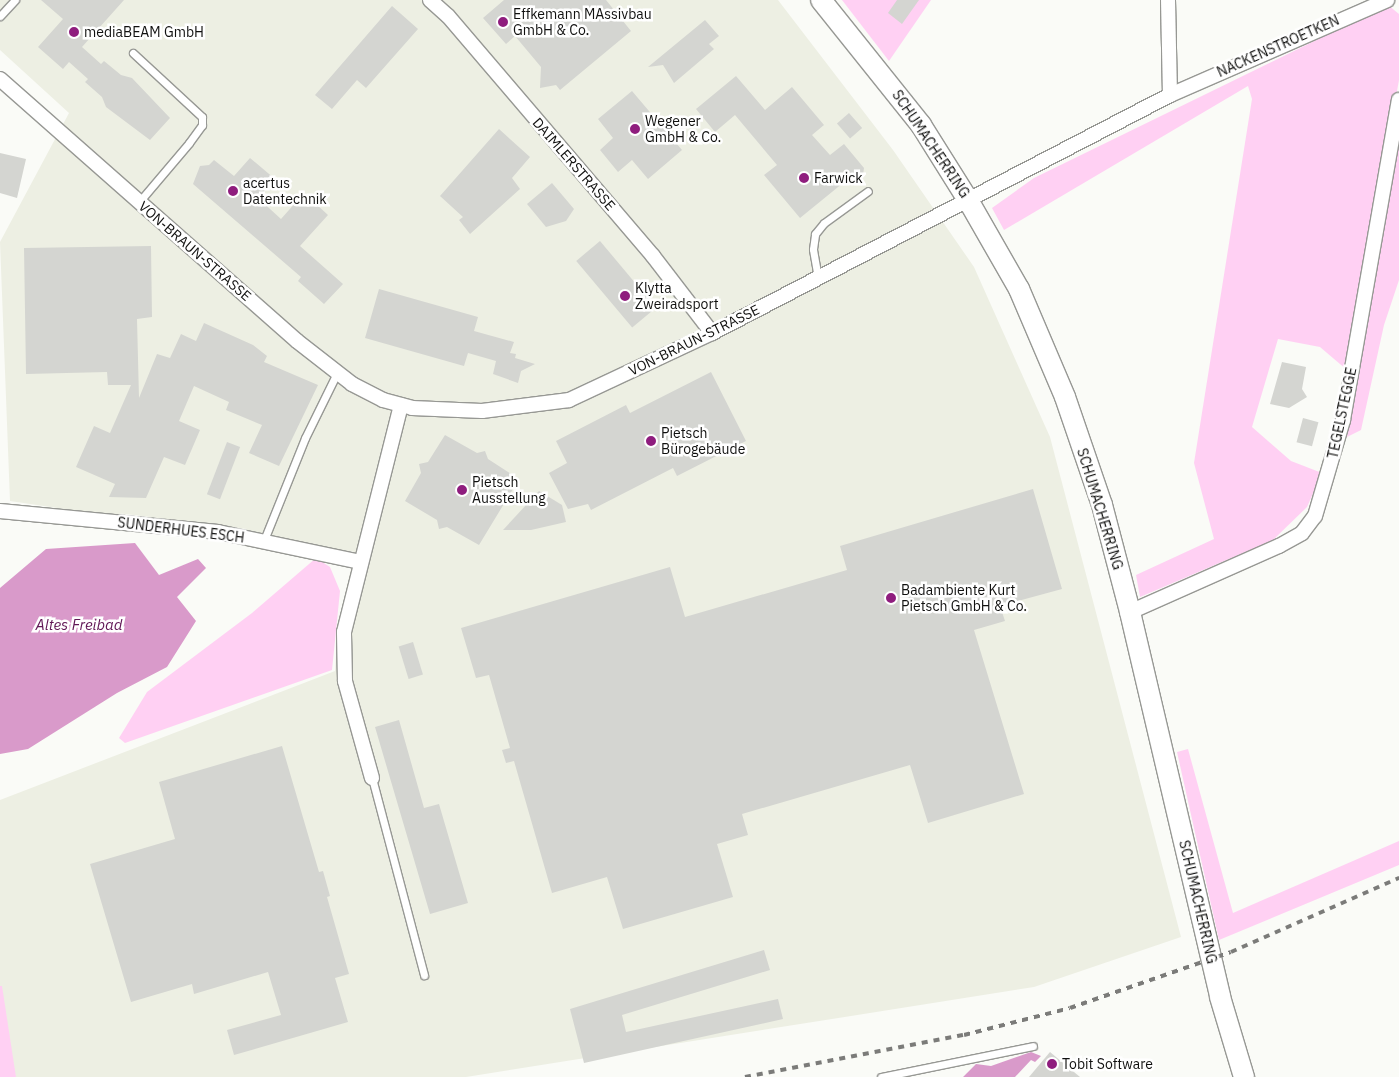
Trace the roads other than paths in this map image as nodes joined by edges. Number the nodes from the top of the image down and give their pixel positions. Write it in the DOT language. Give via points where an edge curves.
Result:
graph roads {
  1 [pos="15,0"];
  2 [pos="430,0"];
  3 [pos="821,0"];
  4 [pos="1168,0"];
  5 [pos="1387,0"];
  6 [pos="0,16"];
  7 [pos="132,53"];
  8 [pos="0,79"];
  9 [pos="1170,95"];
  10 [pos="1399,100"];
  11 [pos="868,191"];
  12 [pos="968,200"];
  13 [pos="139,202"];
  14 [pos="818,278"];
  15 [pos="712,333"];
  16 [pos="337,373"];
  17 [pos="401,405"];
  18 [pos="0,511"];
  19 [pos="264,540"];
  20 [pos="360,562"];
  21 [pos="1130,612"];
  22 [pos="372,778"];
  23 [pos="424,975"];
  24 [pos="1033,1046"];
  25 [pos="881,1077"];
  26 [pos="1244,1077"];
  1 -- 6 [label="lane"];
  2 -- 15 [label="street, DAIMLERSTRASSE" via="448,16 653,256"];
  3 -- 12 [label="main road, SCHUMACHERRING" via="903,102"];
  4 -- 9 [label="street"];
  5 -- 9 [label="street, NACKENSTROETKEN"];
  7 -- 13 [label="lane" via="202,117 202,125 189,143"];
  8 -- 13 [label="street, VON-BRAUN-STRASSE"];
  9 -- 12 [label="street, NACKENSTROETKEN"];
  10 -- 21 [label="street, TEGELSTEGGE" via="1343,420 1315,516 1302,533 1279,546"];
  11 -- 14 [label="lane" via="824,223 816,234 813,249"];
  12 -- 14 [label="street, VON-BRAUN-STRASSE"];
  12 -- 21 [label="main road, SCHUMACHERRING" via="1018,288 1065,397 1102,505"];
  13 -- 16 [label="street, VON-BRAUN-STRASSE"];
  14 -- 15 [label="street, VON-BRAUN-STRASSE"];
  15 -- 17 [label="street, VON-BRAUN-STRASSE" via="569,400 482,411 444,412"];
  16 -- 17 [label="street, VON-BRAUN-STRASSE" via="383,400"];
  16 -- 19 [label="lane" via="305,438"];
  17 -- 20 [label="street"];
  18 -- 19 [label="street, SUNDERHUES ESCH" via="167,526"];
  19 -- 20 [label="street, SUNDERHUES ESCH"];
  20 -- 22 [label="street" via="344,632 343,658 349,698"];
  21 -- 26 [label="main road, SCHUMACHERRING" via="1220,997"];
  22 -- 23 [label="lane"];
  24 -- 25 [label="lane"];
}
